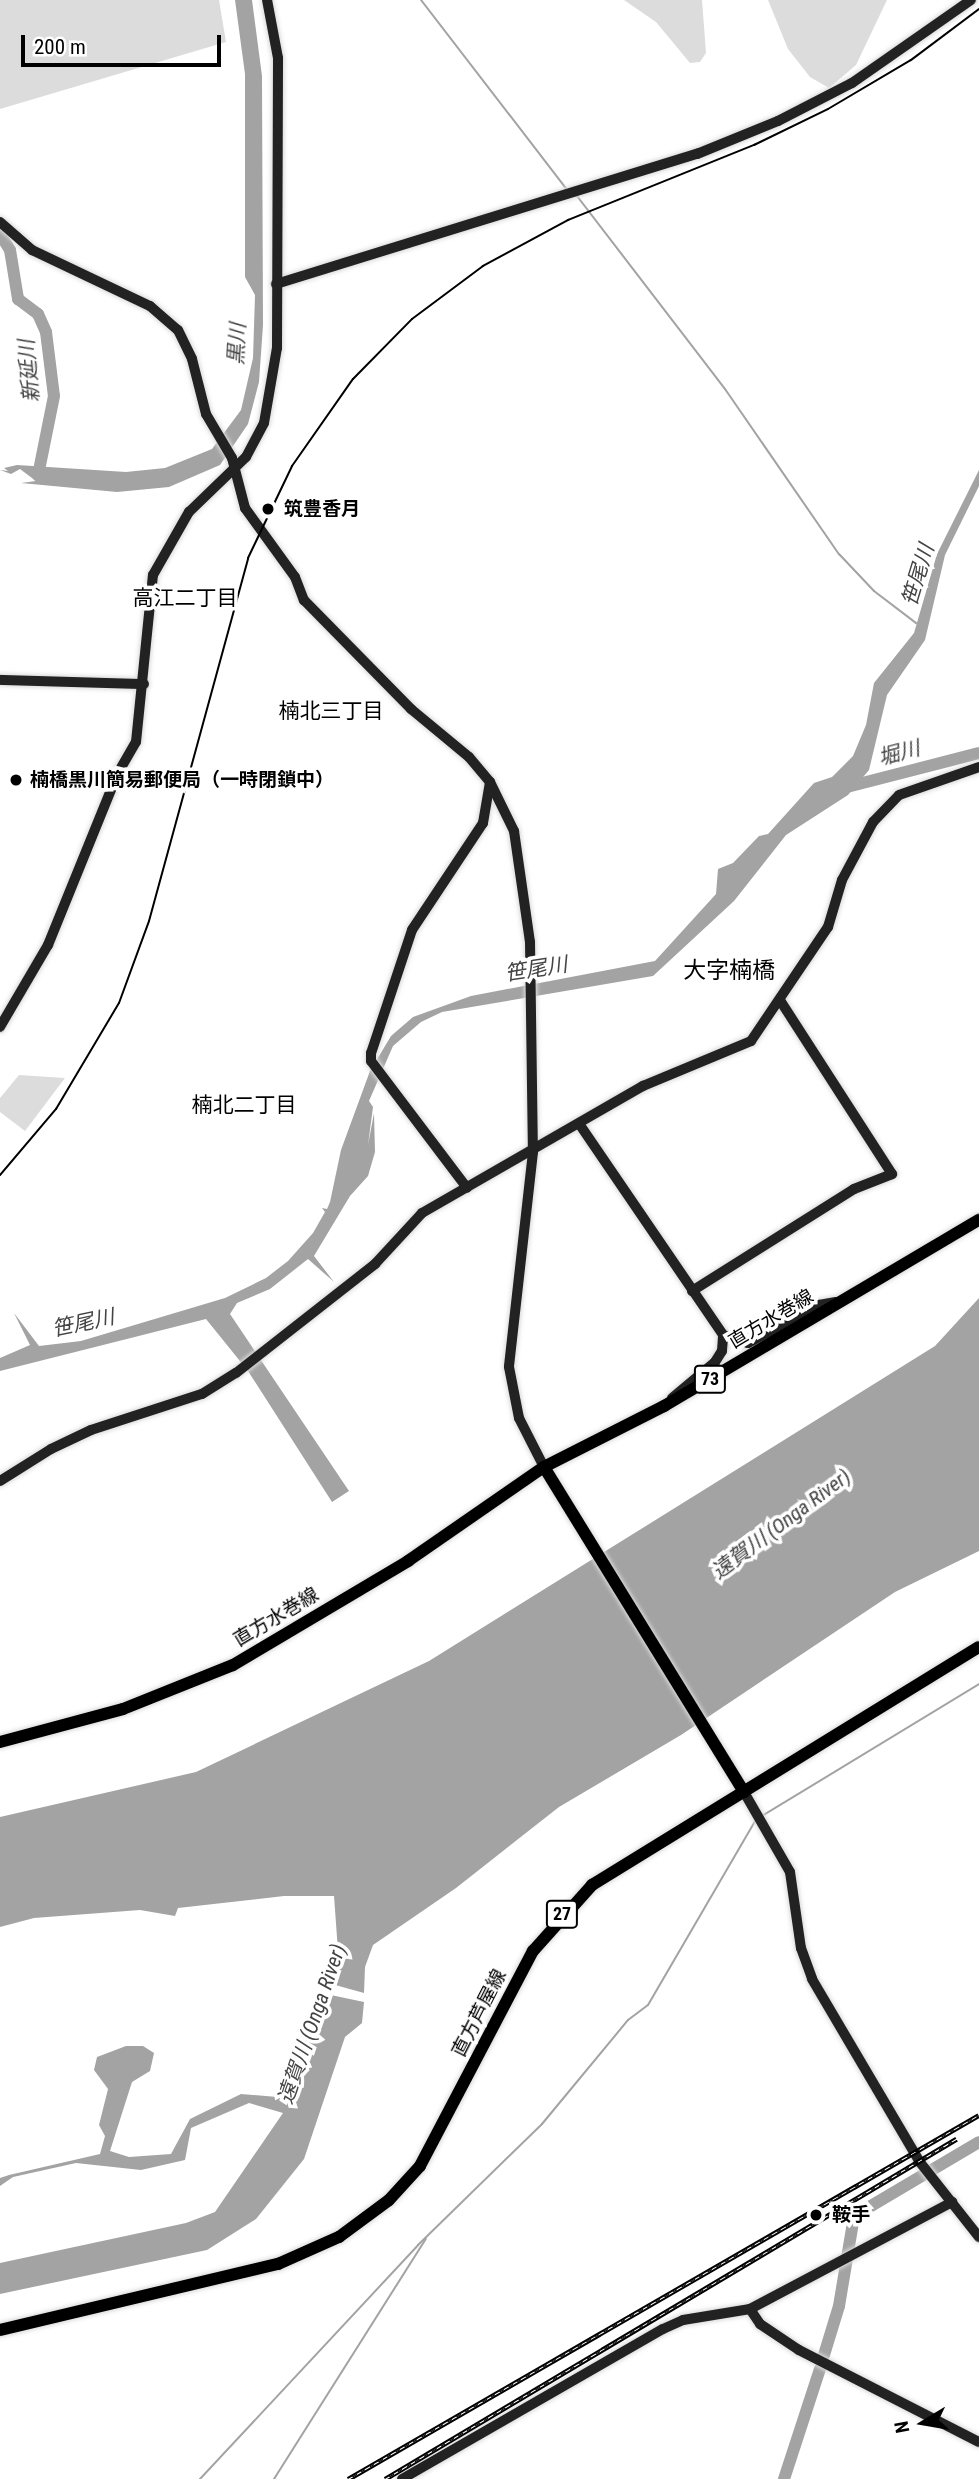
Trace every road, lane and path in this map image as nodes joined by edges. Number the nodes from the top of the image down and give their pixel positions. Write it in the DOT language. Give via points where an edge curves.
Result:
graph roads {
  1 [pos="267,0"];
  2 [pos="971,0"];
  3 [pos="0,222"];
  4 [pos="276,284"];
  5 [pos="234,464"];
  6 [pos="0,680"];
  7 [pos="144,684"];
  8 [pos="979,767"];
  9 [pos="490,782"];
  10 [pos="781,1002"];
  11 [pos="0,1027"];
  12 [pos="580,1125"];
  13 [pos="533,1147"];
  14 [pos="463,1183"];
  15 [pos="979,1220"];
  16 [pos="692,1291"];
  17 [pos="836,1302"];
  18 [pos="723,1335"];
  19 [pos="664,1406"];
  20 [pos="546,1470"];
  21 [pos="0,1481"];
  22 [pos="979,1647"];
  23 [pos="0,1742"];
  24 [pos="742,1789"];
  25 [pos="952,2202"];
  26 [pos="979,2237"];
  27 [pos="750,2309"];
  28 [pos="0,2330"];
  29 [pos="979,2442"];
  30 [pos="402,2479"];
  1 -- 4 [label="street" via="278,58"];
  2 -- 4 [label="street" via="852,83 697,154"];
  3 -- 5 [label="street" via="46,258 101,281 166,317 192,359 201,403"];
  4 -- 5 [label="street" via="274,384 264,423"];
  5 -- 7 [label="street" via="189,512 153,575"];
  5 -- 9 [label="street" via="245,508 295,577 312,611"];
  6 -- 7 [label="street"];
  7 -- 11 [label="street" via="136,743 118,773 48,945"];
  8 -- 10 [label="street" via="899,795 873,822 842,880 828,927"];
  9 -- 13 [label="street" via="514,831 528,909"];
  9 -- 14 [label="street" via="483,822 412,930 371,1060"];
  10 -- 12 [label="street" via="751,1041 643,1086"];
  10 -- 16 [label="street" via="892,1174 854,1189"];
  12 -- 13 [label="street"];
  12 -- 16 [label="street"];
  13 -- 14 [label="street"];
  13 -- 20 [label="street" via="509,1367 519,1418"];
  14 -- 21 [label="street" via="422,1213 375,1264 236,1373 202,1394 51,1448"];
  15 -- 17 [label="main road, 直方水巻線 / 73"];
  16 -- 18 [label="street"];
  17 -- 18 [label="street" via="819,1305 748,1343"];
  17 -- 19 [label="main road, 直方水巻線 / 73"];
  18 -- 19 [label="street" via="722,1351 715,1362"];
  19 -- 20 [label="main road, 直方水巻線 / 73"];
  20 -- 23 [label="main road, 直方水巻線 / 73" via="408,1561 233,1665 123,1709"];
  20 -- 24 [label="main road"];
  22 -- 24 [label="main road, 直方芦屋線 / 27"];
  24 -- 25 [label="street" via="790,1872 805,1965 914,2151"];
  24 -- 28 [label="main road, 直方芦屋線 / 27" via="592,1885 549,1929 420,2166 371,2215 339,2238 278,2264"];
  25 -- 26 [label="street"];
  25 -- 27 [label="street"];
  27 -- 29 [label="street" via="760,2324 799,2350"];
  27 -- 30 [label="street" via="683,2320 663,2329"];
}
